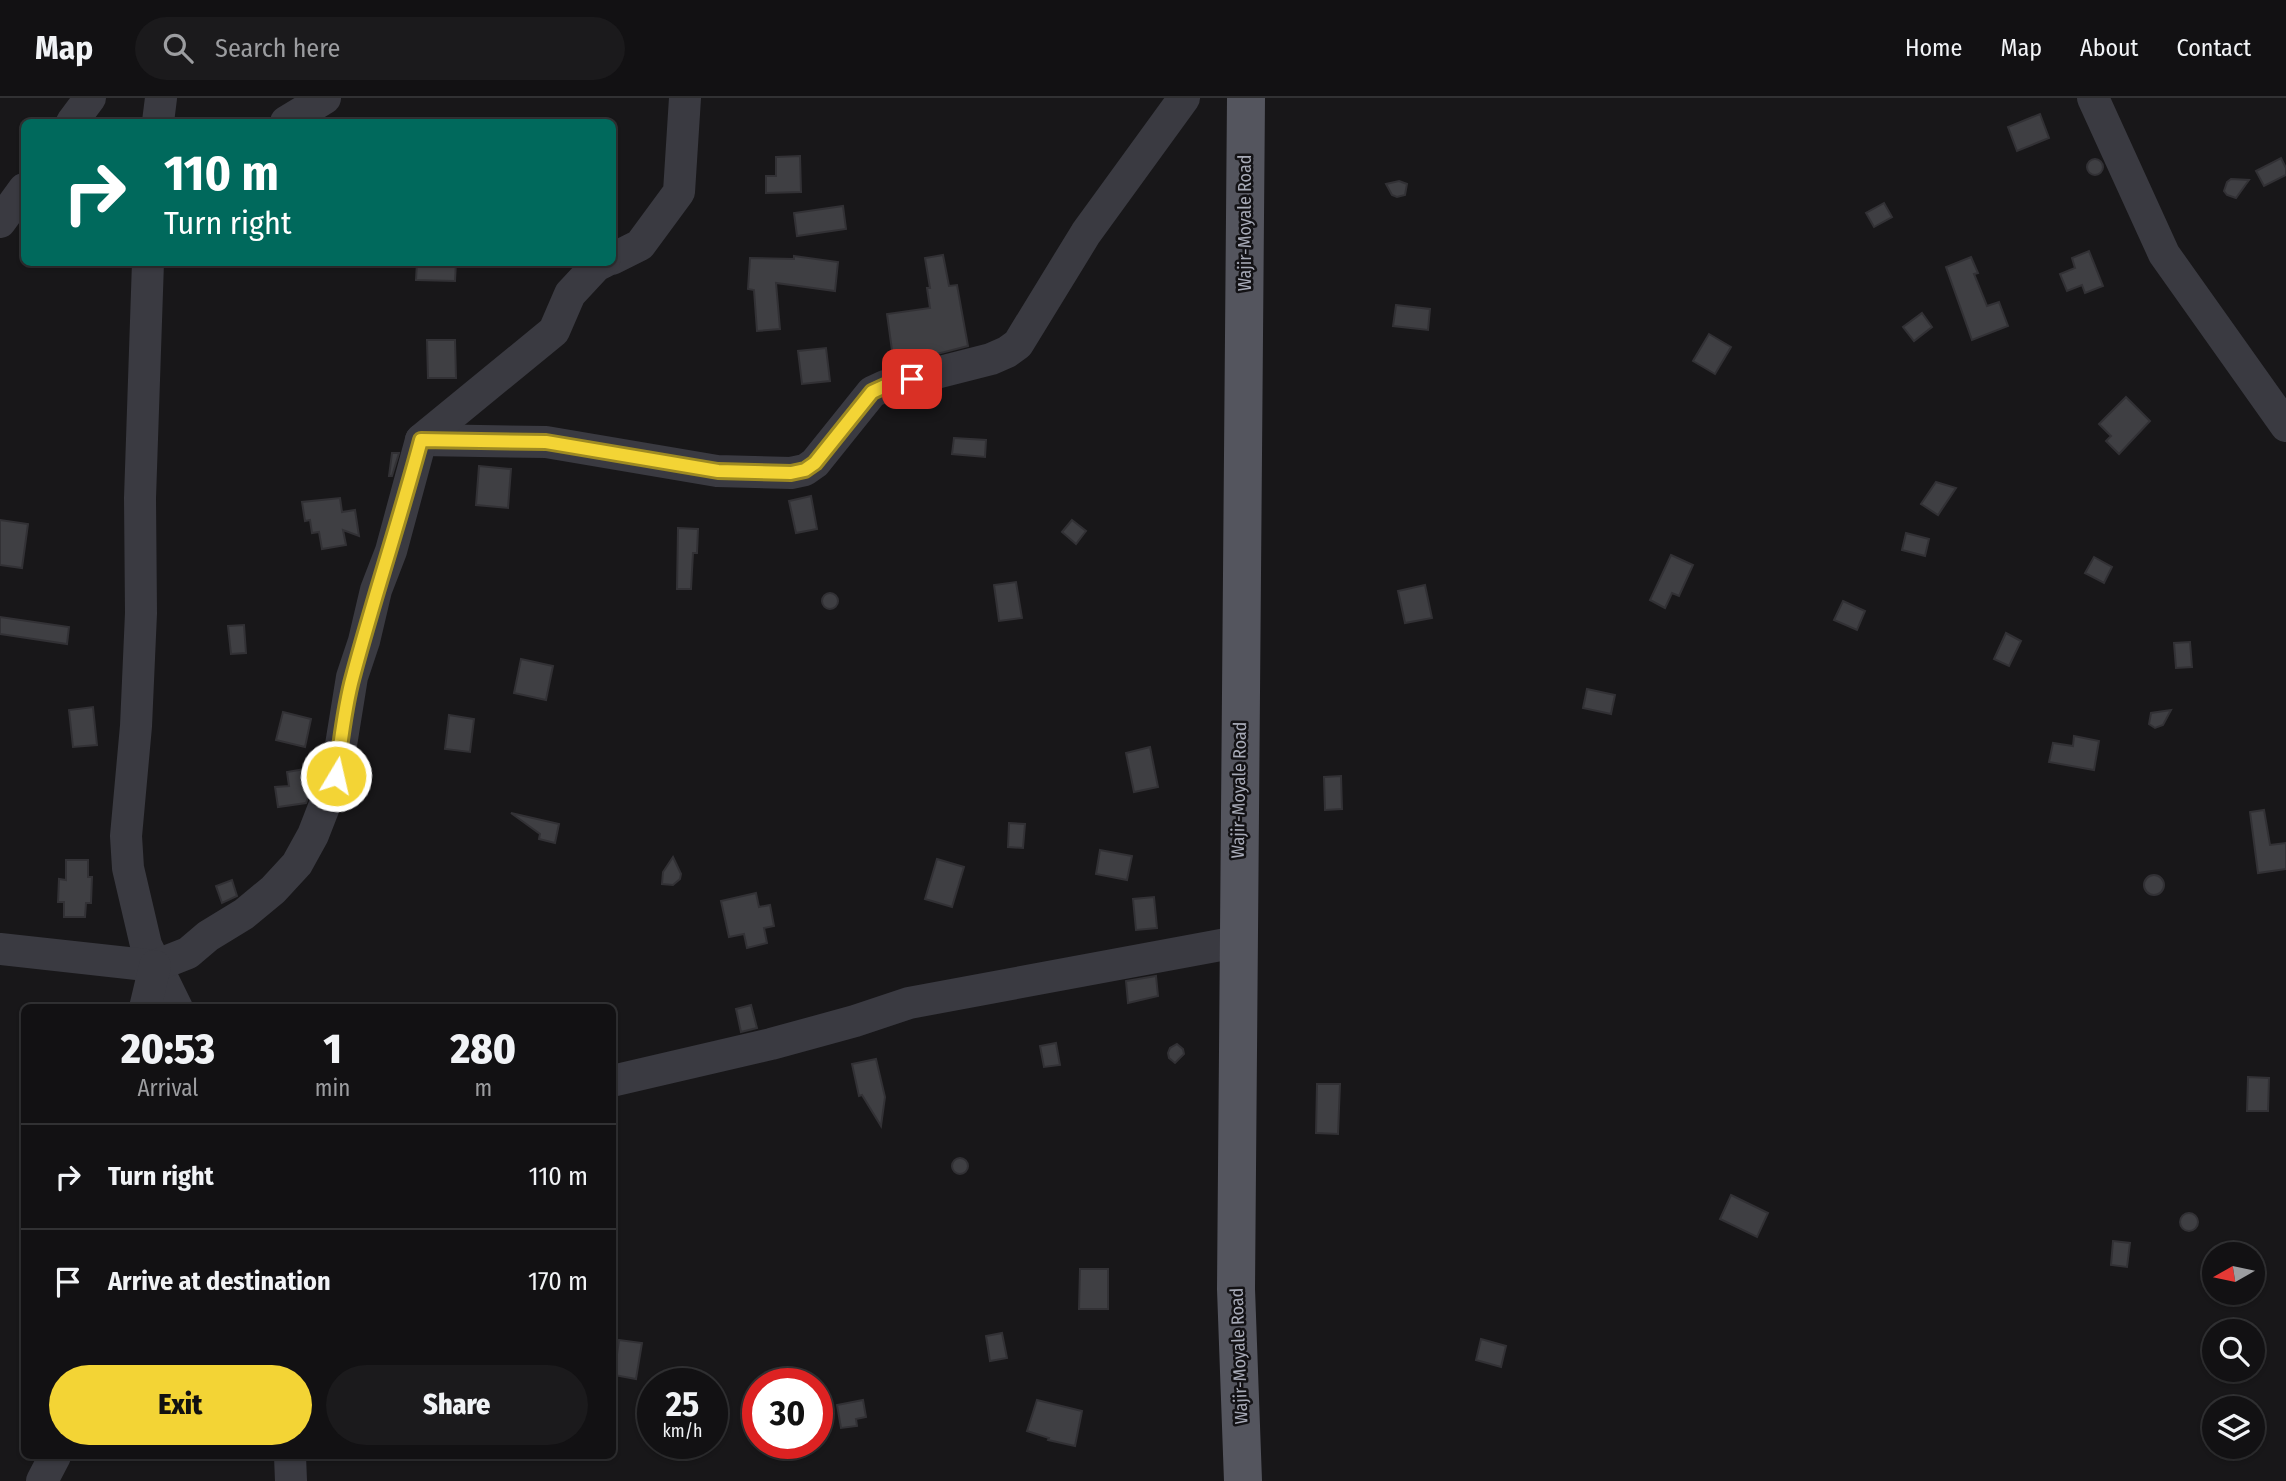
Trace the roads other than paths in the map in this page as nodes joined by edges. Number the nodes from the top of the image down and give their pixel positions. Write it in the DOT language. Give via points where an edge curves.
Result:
graph roads {
  1 [pos="90,98"];
  2 [pos="161,98"];
  3 [pos="325,98"];
  4 [pos="685,98"];
  5 [pos="1184,98"];
  6 [pos="1246,98"];
  7 [pos="2093,98"];
  8 [pos="74,119"];
  9 [pos="158,119"];
  10 [pos="291,119"];
  11 [pos="21,193"];
  12 [pos="0,222"];
  13 [pos="616,257"];
  14 [pos="148,266"];
  15 [pos="596,266"];
  16 [pos="2286,426"];
  17 [pos="421,440"];
  18 [pos="1237,942"];
  19 [pos="0,949"];
  20 [pos="155,966"];
  21 [pos="146,1004"];
  22 [pos="175,1004"];
  23 [pos="616,1080"];
  24 [pos="53,1459"];
  25 [pos="289,1459"];
  26 [pos="1245,1480"];
  27 [pos="42,1481"];
  28 [pos="291,1481"];
  1 -- 8 [label="street"];
  2 -- 9 [label="street"];
  3 -- 10 [label="street"];
  4 -- 13 [label="street" via="679,192 640,246"];
  5 -- 17 [label="street" via="1086,233 1018,344 991,359 872,392 805,470 718,471 546,442"];
  6 -- 18 [label="main road, Wajir-Moyale Road"];
  7 -- 16 [label="street" via="2164,254"];
  11 -- 12 [label="street"];
  14 -- 20 [label="street" via="141,613 126,836 128,868"];
  15 -- 17 [label="street" via="569,294 554,331"];
  17 -- 20 [label="street" via="352,677 336,776 313,835 297,864 273,890 188,953"];
  18 -- 23 [label="street" via="909,1003 771,1044"];
  18 -- 26 [label="main road, Wajir-Moyale Road" via="1236,1289"];
  19 -- 20 [label="street"];
  20 -- 21 [label="street"];
  20 -- 22 [label="street"];
  24 -- 27 [label="street"];
  25 -- 28 [label="street"];
}
